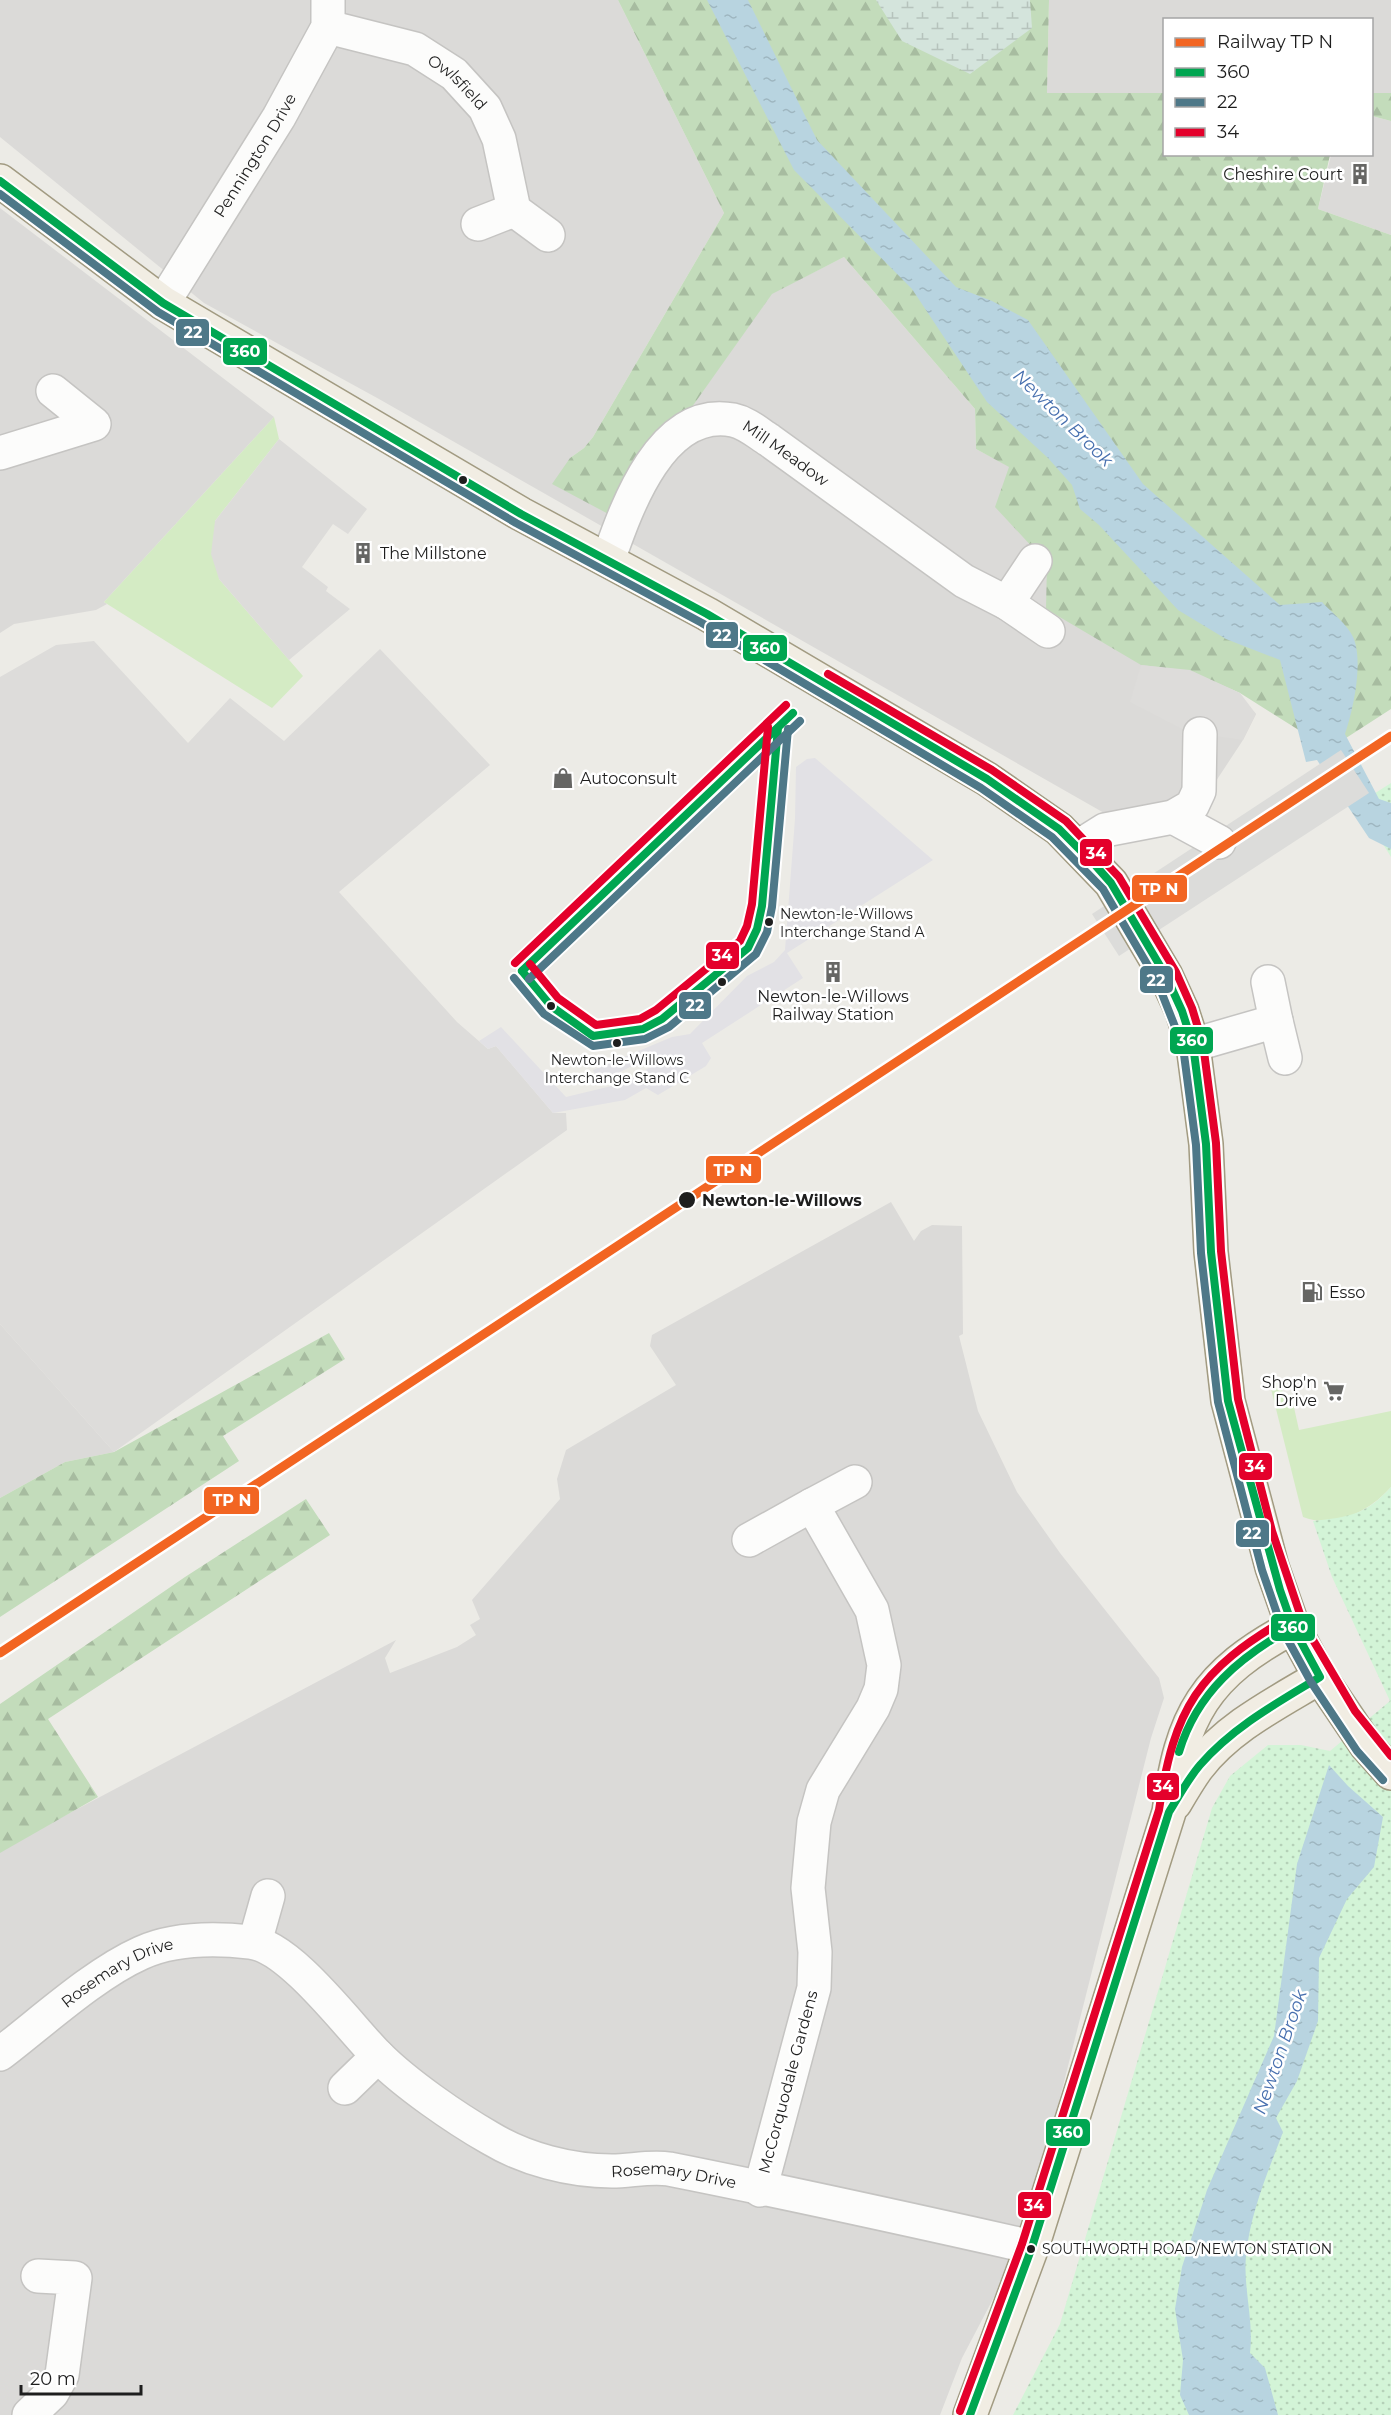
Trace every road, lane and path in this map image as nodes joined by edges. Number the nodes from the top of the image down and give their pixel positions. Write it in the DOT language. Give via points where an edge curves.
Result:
graph roads {
  1 [pos="328,13"];
  2 [pos="0,181"];
  3 [pos="514,210"];
  4 [pos="478,224"];
  5 [pos="548,235"];
  6 [pos="164,303"];
  7 [pos="53,391"];
  8 [pos="0,453"];
  9 [pos="608,560"];
  10 [pos="1035,561"];
  11 [pos="1007,603"];
  12 [pos="1048,631"];
  13 [pos="1200,734"];
  14 [pos="1178,815"];
  15 [pos="1219,842"];
  16 [pos="1078,847"];
  17 [pos="1268,982"];
  18 [pos="1276,1021"];
  19 [pos="1192,1045"];
  20 [pos="1285,1058"];
  21 [pos="855,1482"];
  22 [pos="812,1505"];
  23 [pos="749,1540"];
  24 [pos="1293,1628"];
  25 [pos="1320,1677"];
  26 [pos="1391,1773"];
  27 [pos="1169,1812"];
  28 [pos="268,1896"];
  29 [pos="255,1942"];
  30 [pos="0,2054"];
  31 [pos="378,2055"];
  32 [pos="345,2088"];
  33 [pos="760,2190"];
  34 [pos="1032,2247"];
  35 [pos="38,2276"];
  36 [pos="29,2415"];
  37 [pos="970,2415"];
  1 -- 3 [label="street, Owlsfield" via="415,49 454,74 485,108 499,139"];
  1 -- 6 [label="street, Pennington Drive" via="279,117"];
  2 -- 6 [label="main road"];
  3 -- 4 [label="street"];
  3 -- 5 [label="street"];
  6 -- 9 [label="main road" via="521,514"];
  7 -- 8 [label="street" via="105,431"];
  9 -- 11 [label="street, Mill Meadow" via="637,489 662,448 694,425 732,420 769,440 964,581"];
  9 -- 16 [label="main road" via="987,779 1059,829"];
  10 -- 11 [label="street"];
  11 -- 12 [label="street, Mill Meadow"];
  13 -- 14 [label="street" via="1199,791 1192,806"];
  14 -- 15 [label="street"];
  14 -- 16 [label="street" via="1105,830"];
  16 -- 19 [label="main road" via="1111,883 1166,976"];
  17 -- 18 [label="street"];
  18 -- 19 [label="street"];
  18 -- 20 [label="street"];
  19 -- 24 [label="main road" via="1206,1144 1211,1252 1228,1401"];
  21 -- 22 [label="street"];
  22 -- 23 [label="street"];
  22 -- 33 [label="street, McCorquodale Gardens" via="872,1610 884,1665 881,1689 873,1708 823,1790 814,1822 808,1888 815,1952 814,1988"];
  24 -- 25 [label="main road"];
  24 -- 27 [label="main road" via="1244,1658 1205,1696 1181,1742"];
  25 -- 26 [label="main road" via="1366,1745"];
  25 -- 27 [label="main road" via="1227,1737 1197,1767"];
  27 -- 34 [label="main road"];
  28 -- 29 [label="street"];
  29 -- 30 [label="street, Rosemary Drive" via="189,1941 142,1953 114,1968"];
  29 -- 31 [label="street, Rosemary Drive" via="277,1954 317,1990"];
  31 -- 32 [label="street"];
  31 -- 33 [label="street, Rosemary Drive" via="408,2082 490,2139 526,2154 589,2170 665,2168"];
  33 -- 34 [label="street, Rosemary Drive"];
  34 -- 37 [label="main road"];
  35 -- 36 [label="street" via="75,2278 62,2375 52,2393"];
}
